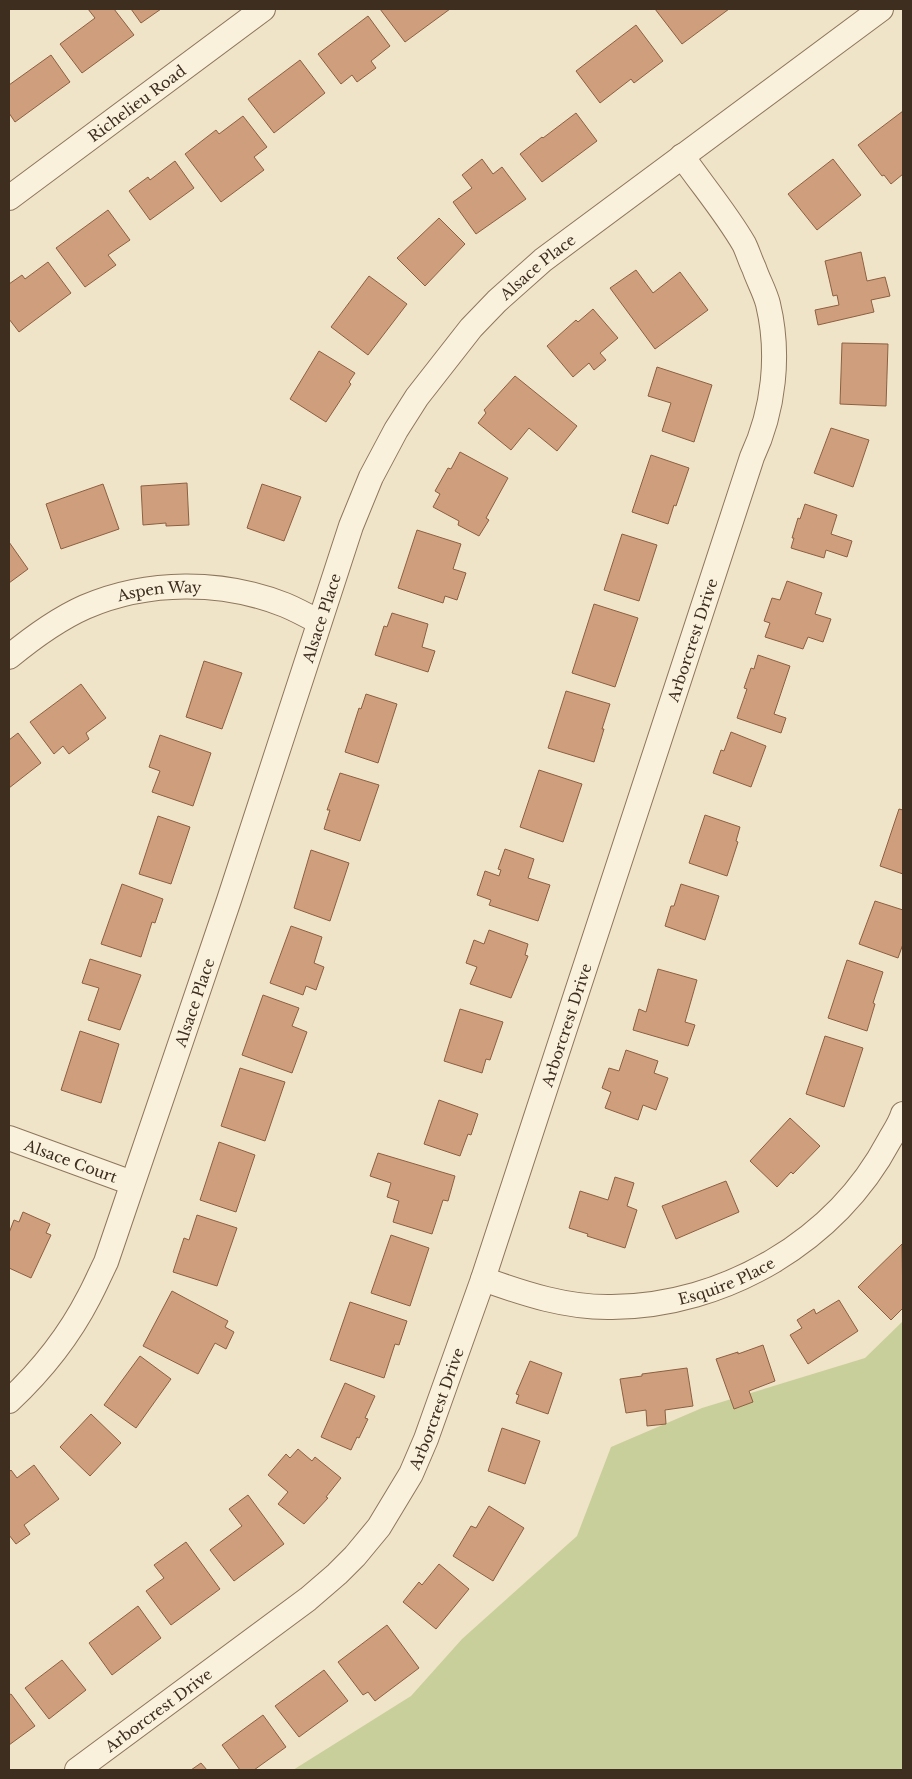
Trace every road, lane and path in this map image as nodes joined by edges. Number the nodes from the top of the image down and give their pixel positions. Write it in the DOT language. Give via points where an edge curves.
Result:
graph roads {
  1 [pos="263,9"];
  2 [pos="881,9"];
  3 [pos="682,156"];
  4 [pos="9,198"];
  5 [pos="319,622"];
  6 [pos="9,657"];
  7 [pos="903,1114"];
  8 [pos="9,1138"];
  9 [pos="132,1184"];
  10 [pos="483,1279"];
  11 [pos="9,1401"];
  12 [pos="77,1770"];
  1 -- 4 [label="street, Richelieu Road"];
  2 -- 3 [label="street, Alsace Place"];
  3 -- 5 [label="street, Alsace Place" via="525,275 479,319 440,366 403,419 371,477"];
  3 -- 10 [label="street, Arborcrest Drive" via="744,244 768,302 774,367 769,406"];
  5 -- 6 [label="street, Aspen Way" via="284,605 247,594 223,589 171,587 133,592 84,608"];
  5 -- 9 [label="street, Alsace Place"];
  7 -- 10 [label="street, Esquire Place" via="868,1174 827,1221 786,1254 715,1289 665,1302 599,1307 551,1301"];
  8 -- 9 [label="street, Alsace Court"];
  9 -- 11 [label="street, Alsace Place" via="106,1262 83,1308 47,1360"];
  10 -- 12 [label="street, Arborcrest Drive" via="411,1474 363,1547 308,1599"];
}
